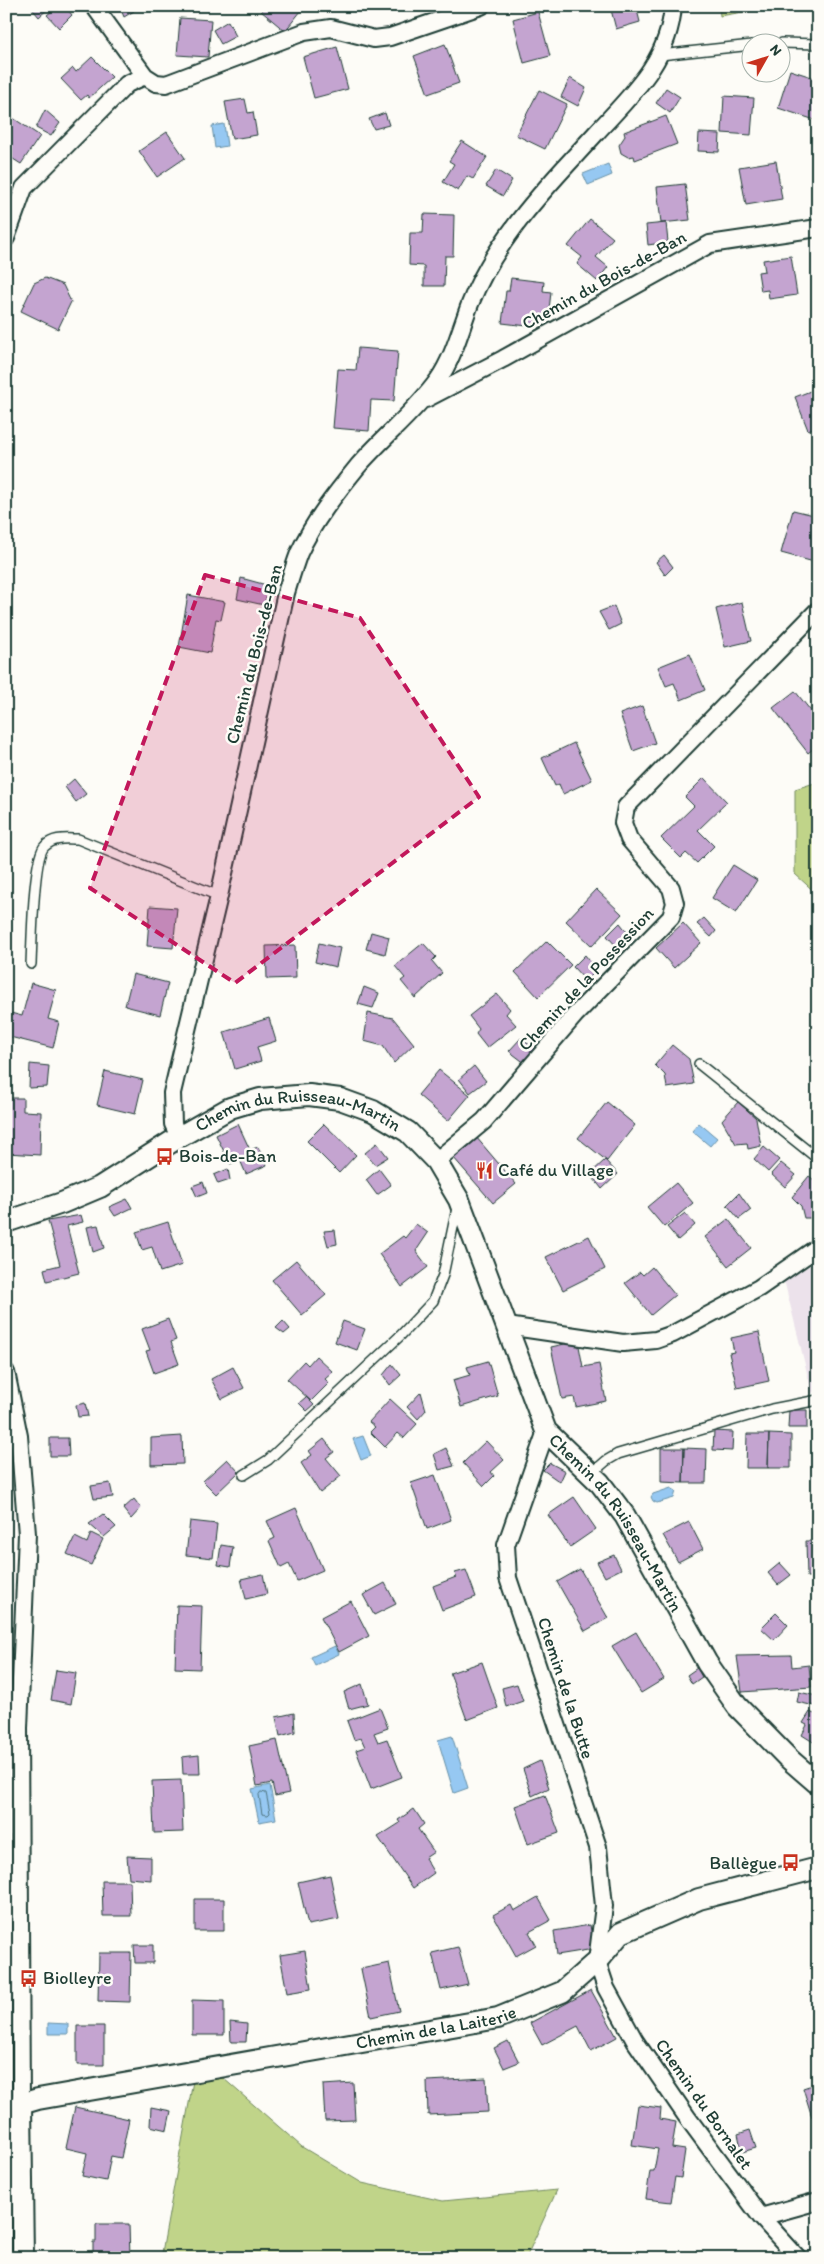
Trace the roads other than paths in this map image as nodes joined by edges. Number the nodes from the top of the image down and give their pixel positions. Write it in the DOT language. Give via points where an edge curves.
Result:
graph roads {
  1 [pos="94,6"];
  2 [pos="481,6"];
  3 [pos="673,6"];
  4 [pos="792,43"];
  5 [pos="818,44"];
  6 [pos="742,46"];
  7 [pos="660,55"];
  8 [pos="145,76"];
  9 [pos="818,228"];
  10 [pos="6,238"];
  11 [pos="420,401"];
  12 [pos="818,610"];
  13 [pos="219,896"];
  14 [pos="31,964"];
  15 [pos="699,1064"];
  16 [pos="178,1137"];
  17 [pos="818,1159"];
  18 [pos="436,1161"];
  19 [pos="459,1200"];
  20 [pos="6,1222"];
  21 [pos="818,1247"];
  22 [pos="507,1326"];
  23 [pos="6,1372"];
  24 [pos="818,1400"];
  25 [pos="546,1431"];
  26 [pos="590,1474"];
  27 [pos="244,1475"];
  28 [pos="818,1784"];
  29 [pos="818,1868"];
  30 [pos="596,1961"];
  31 [pos="14,2105"];
  32 [pos="818,2201"];
  33 [pos="761,2217"];
  34 [pos="23,2258"];
  35 [pos="798,2258"];
  1 -- 8 [label="street"];
  2 -- 8 [label="street" via="390,37 374,39 331,28 304,32 166,84 156,83"];
  3 -- 7 [label="street, Chemin du Bois-de-Ban" via="669,32"];
  4 -- 5 [label="lane"];
  6 -- 7 [label="lane"];
  7 -- 11 [label="street, Chemin du Bois-de-Ban" via="644,82 539,195 493,257 471,303 453,354"];
  8 -- 10 [label="street" via="127,84 24,188"];
  9 -- 11 [label="street, Chemin du Bois-de-Ban" via="710,244"];
  11 -- 13 [label="street, Chemin du Bois-de-Ban" via="359,465 324,510 299,553 286,593"];
  12 -- 18 [label="street, Chemin de la Possession" via="626,807 623,823 629,839 671,888 675,903 671,917 575,1015 484,1121"];
  13 -- 14 [label="lane" via="78,839 57,839 44,846 37,863"];
  13 -- 16 [label="street, Chemin du Bois-de-Ban" via="172,1093 173,1124"];
  15 -- 17 [label="lane"];
  16 -- 18 [label="street, Chemin du Ruisseau-Martin" via="230,1108 260,1099 309,1095 340,1099 373,1111 408,1132"];
  16 -- 20 [label="street, Chemin du Ruisseau-Martin" via="100,1187"];
  18 -- 19 [label="street, Chemin du Ruisseau-Martin"];
  19 -- 22 [label="street, Chemin du Ruisseau-Martin"];
  19 -- 27 [label="lane" via="443,1275 433,1301 401,1336 268,1460"];
  21 -- 22 [label="street" via="759,1288 656,1340 623,1343"];
  22 -- 25 [label="street, Chemin du Ruisseau-Martin"];
  23 -- 31 [label="street" via="19,1436 27,1534 19,1728"];
  24 -- 26 [label="lane" via="772,1409 618,1454"];
  25 -- 26 [label="street, Chemin du Ruisseau-Martin"];
  25 -- 30 [label="street, Chemin de la Butte" via="506,1545 508,1578 598,1847 604,1906"];
  26 -- 28 [label="street, Chemin du Ruisseau-Martin" via="625,1516 720,1684 737,1706"];
  29 -- 30 [label="street, Chemin de la Laiterie" via="699,1899 621,1933"];
  30 -- 31 [label="street, Chemin de la Laiterie" via="562,1992 498,2018"];
  30 -- 33 [label="street, Chemin du Bornalet" via="606,1988 635,2041"];
  31 -- 34 [label="street"];
  32 -- 33 [label="street"];
  33 -- 35 [label="street, Chemin du Bornalet"];
}
